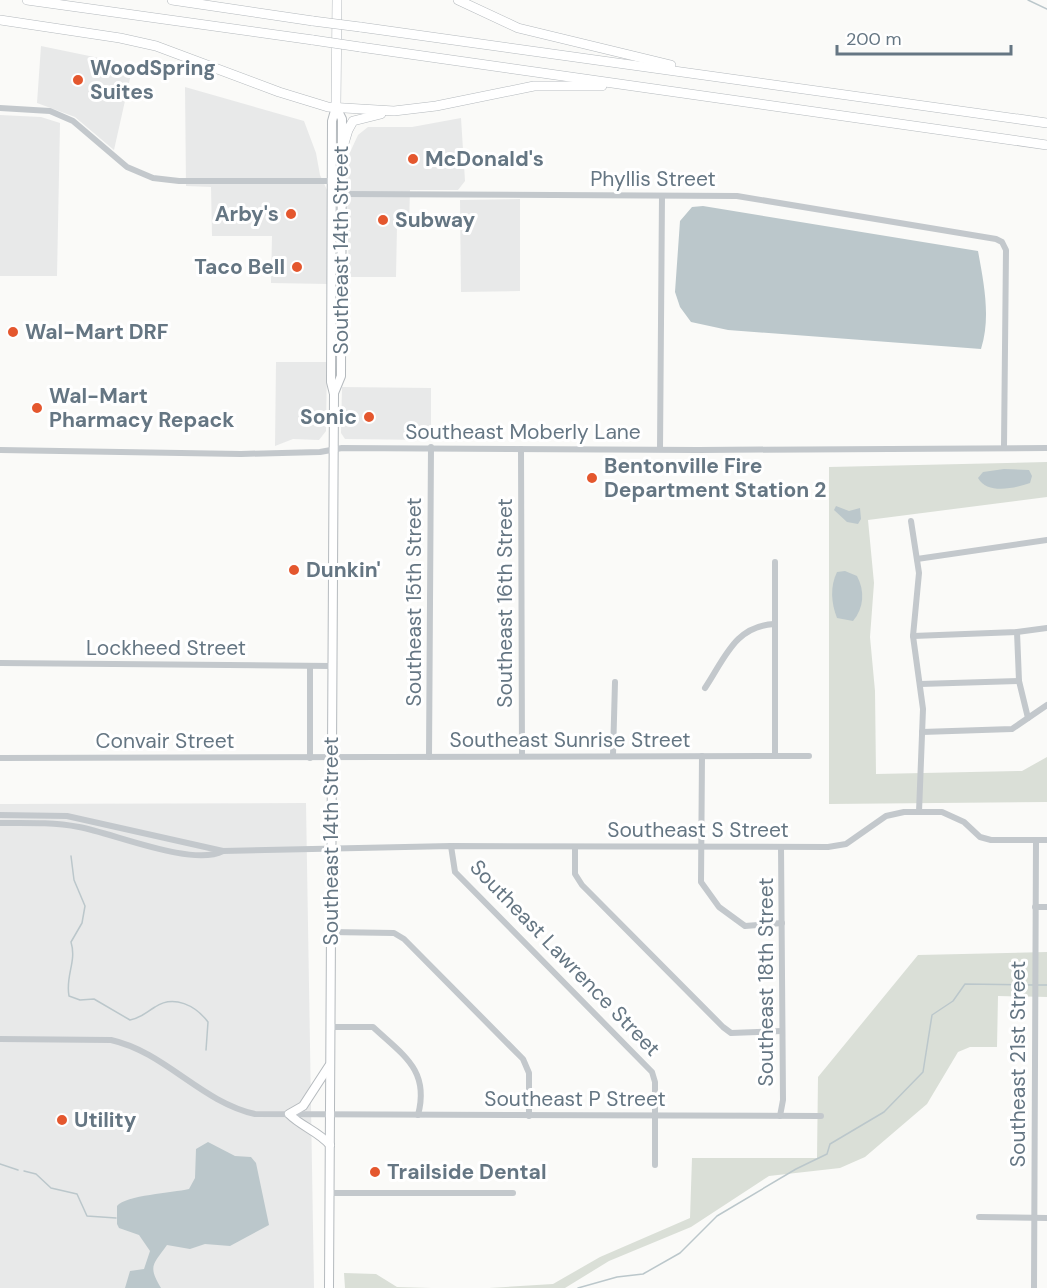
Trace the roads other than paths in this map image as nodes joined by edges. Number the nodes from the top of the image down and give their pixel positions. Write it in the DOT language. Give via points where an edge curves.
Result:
graph roads {
  1 [pos="27,0"];
  2 [pos="172,0"];
  3 [pos="337,0"];
  4 [pos="458,0"];
  5 [pos="0,20"];
  6 [pos="714,76"];
  7 [pos="638,87"];
  8 [pos="336,107"];
  9 [pos="0,108"];
  10 [pos="394,111"];
  11 [pos="1047,123"];
  12 [pos="1047,145"];
  13 [pos="342,150"];
  14 [pos="331,181"];
  15 [pos="342,181"];
  16 [pos="342,194"];
  17 [pos="662,196"];
  18 [pos="334,394"];
  19 [pos="431,447"];
  20 [pos="1004,447"];
  21 [pos="1047,448"];
  22 [pos="521,449"];
  23 [pos="660,449"];
  24 [pos="0,450"];
  25 [pos="333,450"];
  26 [pos="911,521"];
  27 [pos="1047,540"];
  28 [pos="917,559"];
  29 [pos="775,562"];
  30 [pos="774,624"];
  31 [pos="1047,628"];
  32 [pos="1017,632"];
  33 [pos="913,636"];
  34 [pos="0,663"];
  35 [pos="310,666"];
  36 [pos="331,666"];
  37 [pos="1019,681"];
  38 [pos="615,682"];
  39 [pos="920,684"];
  40 [pos="705,688"];
  41 [pos="1047,705"];
  42 [pos="1028,717"];
  43 [pos="922,732"];
  44 [pos="613,755"];
  45 [pos="522,756"];
  46 [pos="702,756"];
  47 [pos="775,756"];
  48 [pos="809,756"];
  49 [pos="429,757"];
  50 [pos="0,758"];
  51 [pos="310,758"];
  52 [pos="331,758"];
  53 [pos="919,812"];
  54 [pos="0,814"];
  55 [pos="0,823"];
  56 [pos="1036,840"];
  57 [pos="1047,840"];
  58 [pos="451,846"];
  59 [pos="700,846"];
  60 [pos="575,847"];
  61 [pos="781,847"];
  62 [pos="331,850"];
  63 [pos="223,851"];
  64 [pos="1035,907"];
  65 [pos="1047,907"];
  66 [pos="782,923"];
  67 [pos="330,932"];
  68 [pos="330,1028"];
  69 [pos="782,1031"];
  70 [pos="0,1039"];
  71 [pos="330,1065"];
  72 [pos="330,1113"];
  73 [pos="289,1114"];
  74 [pos="418,1115"];
  75 [pos="529,1116"];
  76 [pos="654,1116"];
  77 [pos="780,1116"];
  78 [pos="821,1116"];
  79 [pos="330,1145"];
  80 [pos="655,1165"];
  81 [pos="330,1193"];
  82 [pos="513,1193"];
  83 [pos="978,1218"];
  84 [pos="1034,1218"];
  85 [pos="1047,1218"];
  86 [pos="329,1288"];
  87 [pos="1034,1288"];
  1 -- 7 [label="highway, bridge"];
  2 -- 6 [label="highway, bridge"];
  3 -- 8 [label="highway, Southeast 14th Street"];
  4 -- 6 [label="highway" via="518,28"];
  5 -- 8 [label="highway" via="138,41 279,92"];
  6 -- 11 [label="highway"];
  7 -- 10 [label="highway" via="534,86"];
  7 -- 12 [label="highway"];
  8 -- 10 [label="highway"];
  8 -- 13 [label="main road, Southeast 14th Street" via="342,119"];
  8 -- 14 [label="main road, Southeast 14th Street" via="332,121"];
  9 -- 14 [label="street" via="50,111 73,122 127,167 153,178"];
  10 -- 13 [label="highway" via="354,121"];
  13 -- 15 [label="main road, Southeast 14th Street"];
  14 -- 15 [label="street"];
  14 -- 18 [label="main road, Southeast 14th Street"];
  15 -- 16 [label="main road, Southeast 14th Street"];
  16 -- 17 [label="street, Phyllis Street"];
  16 -- 18 [label="main road, Southeast 14th Street" via="341,375"];
  17 -- 20 [label="street, Phyllis Street" via="737,196 1002,242 1006,249"];
  17 -- 23 [label="street"];
  18 -- 25 [label="main road, Southeast 14th Street"];
  19 -- 22 [label="street, Southeast Moberly Lane"];
  19 -- 25 [label="street, Southeast Moberly Lane"];
  19 -- 49 [label="street, Southeast 15th Street"];
  20 -- 21 [label="street, Southeast Moberly Lane"];
  20 -- 23 [label="street, Southeast Moberly Lane"];
  22 -- 23 [label="street, Southeast Moberly Lane"];
  22 -- 45 [label="street, Southeast 16th Street"];
  24 -- 25 [label="street, Southeast Moberly Lane" via="228,454"];
  25 -- 36 [label="main road, Southeast 14th Street"];
  26 -- 28 [label="street"];
  27 -- 28 [label="street"];
  28 -- 33 [label="street"];
  29 -- 30 [label="street"];
  30 -- 40 [label="street" via="742,633"];
  30 -- 47 [label="street"];
  31 -- 32 [label="street"];
  32 -- 33 [label="street"];
  32 -- 37 [label="street"];
  33 -- 39 [label="street"];
  34 -- 35 [label="street, Lockheed Street"];
  35 -- 36 [label="street, Lockheed Street"];
  35 -- 51 [label="street"];
  36 -- 52 [label="main road, Southeast 14th Street"];
  37 -- 39 [label="street"];
  37 -- 42 [label="street"];
  38 -- 44 [label="street"];
  39 -- 43 [label="street"];
  41 -- 42 [label="street"];
  42 -- 43 [label="street" via="1012,729"];
  43 -- 53 [label="street"];
  44 -- 45 [label="street, Southeast Sunrise Street"];
  44 -- 46 [label="street, Southeast Sunrise Street"];
  45 -- 49 [label="street, Southeast Sunrise Street"];
  46 -- 47 [label="street, Southeast Sunrise Street"];
  46 -- 59 [label="street"];
  47 -- 48 [label="street, Southeast Sunrise Street"];
  49 -- 52 [label="street, Southeast Sunrise Street"];
  50 -- 51 [label="street, Convair Street"];
  51 -- 52 [label="street, Convair Street"];
  52 -- 62 [label="main road, Southeast 14th Street"];
  53 -- 56 [label="street, Southeast S Street" via="942,812 991,840"];
  53 -- 61 [label="street, Southeast S Street" via="886,816 846,844"];
  54 -- 63 [label="street" via="68,816"];
  55 -- 63 [label="street" via="81,827 184,854"];
  56 -- 57 [label="street, Southeast S Street"];
  56 -- 64 [label="street, Southeast 21st Street"];
  58 -- 60 [label="street, Southeast S Street"];
  58 -- 62 [label="street, Southeast S Street"];
  58 -- 76 [label="street, Southeast Lawrence Street" via="455,872 652,1072"];
  59 -- 60 [label="street, Southeast S Street"];
  59 -- 61 [label="street, Southeast S Street"];
  59 -- 66 [label="street" via="701,882 719,907 745,926"];
  60 -- 69 [label="street" via="575,874 582,885 723,1027 731,1033"];
  61 -- 66 [label="street, Southeast 18th Street"];
  62 -- 63 [label="street, Southeast S Street"];
  62 -- 67 [label="main road, Southeast 14th Street"];
  64 -- 65 [label="street"];
  64 -- 84 [label="street, Southeast 21st Street"];
  66 -- 69 [label="street, Southeast 18th Street"];
  67 -- 68 [label="main road, Southeast 14th Street"];
  67 -- 75 [label="street" via="393,933 404,939 523,1059 529,1074"];
  68 -- 71 [label="main road, Southeast 14th Street"];
  68 -- 74 [label="street" via="374,1027 400,1052 420,1077 423,1097"];
  69 -- 77 [label="street, Southeast 18th Street"];
  70 -- 73 [label="street, Southeast P Street" via="111,1040 128,1044 234,1109 255,1114"];
  71 -- 72 [label="main road, Southeast 14th Street"];
  71 -- 73 [label="main road" via="303,1107"];
  72 -- 73 [label="street, Southeast P Street"];
  72 -- 74 [label="street, Southeast P Street"];
  72 -- 79 [label="main road, Southeast 14th Street"];
  73 -- 79 [label="main road"];
  74 -- 75 [label="street, Southeast P Street"];
  75 -- 76 [label="street, Southeast P Street"];
  76 -- 77 [label="street, Southeast P Street"];
  76 -- 80 [label="street, Southeast Lawrence Street"];
  77 -- 78 [label="street, Southeast P Street"];
  79 -- 81 [label="main road, Southeast 14th Street"];
  81 -- 82 [label="street"];
  81 -- 86 [label="main road, Southeast 14th Street"];
  83 -- 84 [label="street"];
  84 -- 85 [label="street"];
  84 -- 87 [label="street, Southeast 21st Street"];
}
